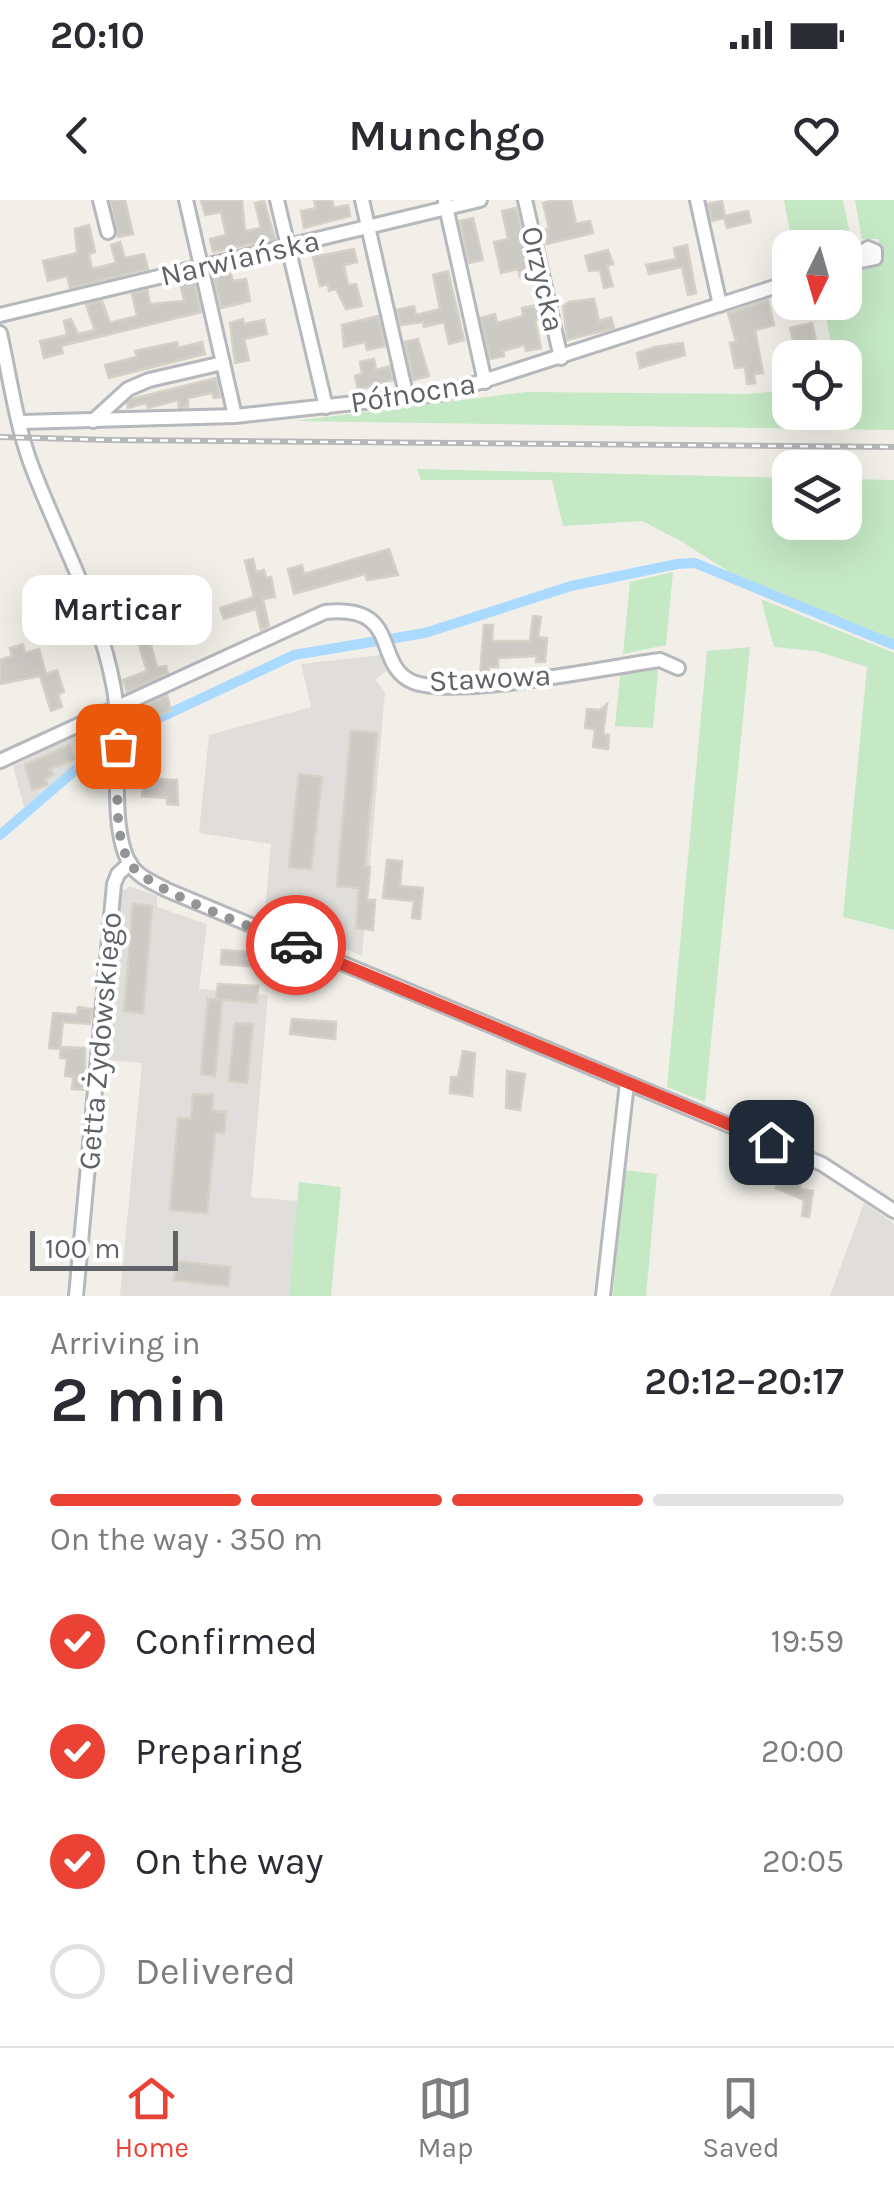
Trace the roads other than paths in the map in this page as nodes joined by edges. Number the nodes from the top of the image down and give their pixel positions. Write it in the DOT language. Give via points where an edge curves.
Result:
graph roads {
  1 [pos="100,200"];
  2 [pos="186,200"];
  3 [pos="277,200"];
  4 [pos="362,200"];
  5 [pos="480,200"];
  6 [pos="525,200"];
  7 [pos="696,200"];
  8 [pos="445,204"];
  9 [pos="368,227"];
  10 [pos="108,232"];
  11 [pos="288,246"];
  12 [pos="201,267"];
  13 [pos="772,288"];
  14 [pos="720,305"];
  15 [pos="0,315"];
  16 [pos="0,333"];
  17 [pos="561,358"];
  18 [pos="223,363"];
  19 [pos="485,382"];
  20 [pos="407,398"];
  21 [pos="326,408"];
  22 [pos="235,416"];
  23 [pos="93,421"];
  24 [pos="20,422"];
  25 [pos="678,668"];
  26 [pos="116,706"];
  27 [pos="0,762"];
  28 [pos="130,863"];
  29 [pos="627,1083"];
  30 [pos="894,1211"];
  31 [pos="76,1296"];
  32 [pos="603,1296"];
  1 -- 10 [label="street"];
  2 -- 12 [label="street"];
  3 -- 11 [label="street"];
  4 -- 9 [label="street"];
  5 -- 8 [label="street, Narwiańska"];
  6 -- 17 [label="street, Orzycka"];
  7 -- 14 [label="street"];
  8 -- 9 [label="street, Narwiańska"];
  8 -- 19 [label="street"];
  9 -- 11 [label="street, Narwiańska"];
  9 -- 20 [label="street"];
  11 -- 12 [label="street, Narwiańska"];
  11 -- 21 [label="street"];
  12 -- 15 [label="street, Narwiańska"];
  12 -- 18 [label="street"];
  13 -- 14 [label="street, Północna"];
  14 -- 17 [label="street, Północna"];
  16 -- 24 [label="street"];
  17 -- 19 [label="street, Północna"];
  18 -- 22 [label="street"];
  18 -- 23 [label="street" via="128,389"];
  19 -- 20 [label="street, Północna"];
  20 -- 21 [label="street, Północna"];
  21 -- 22 [label="street, Północna"];
  22 -- 23 [label="street, Północna"];
  23 -- 24 [label="street, Północna"];
  24 -- 26 [label="street" via="37,480 76,564"];
  25 -- 26 [label="street, Stawowa" via="660,660 441,686 407,679 372,620 339,610"];
  26 -- 27 [label="street, Stawowa"];
  26 -- 28 [label="street" via="120,820"];
  28 -- 29 [label="street" via="167,890"];
  28 -- 31 [label="street, Getta Żydowskiego" via="114,884"];
  29 -- 30 [label="street" via="822,1164"];
  29 -- 32 [label="street"];
}
